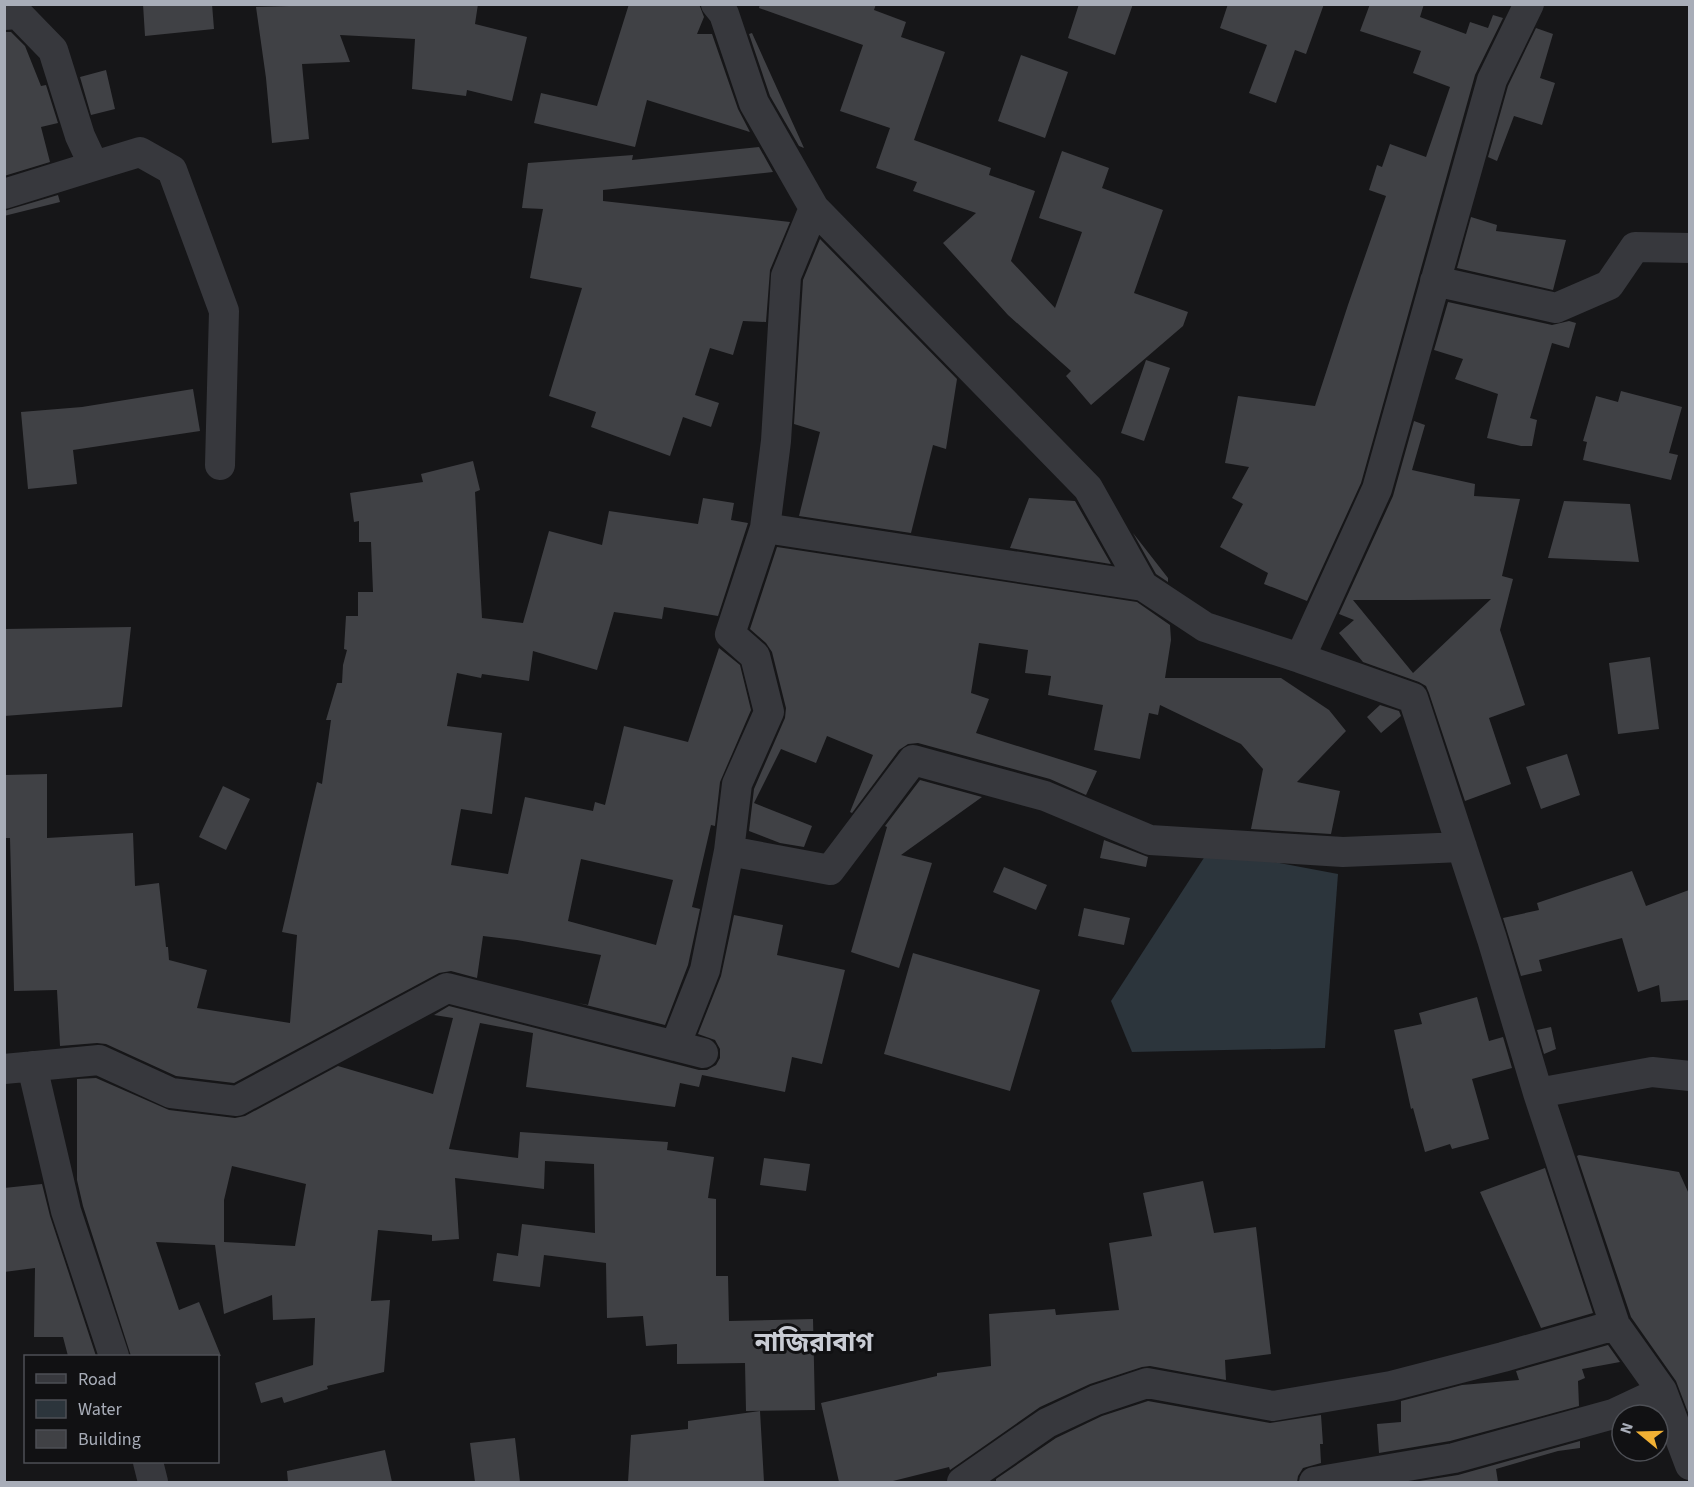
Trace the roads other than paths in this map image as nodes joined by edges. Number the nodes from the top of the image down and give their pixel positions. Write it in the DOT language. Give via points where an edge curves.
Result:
graph roads {
  1 [pos="716,4"];
  2 [pos="1529,4"];
  3 [pos="4,15"];
  4 [pos="94,166"];
  5 [pos="4,194"];
  6 [pos="814,208"];
  7 [pos="1689,248"];
  8 [pos="1435,281"];
  9 [pos="220,465"];
  10 [pos="765,528"];
  11 [pos="1143,586"];
  12 [pos="1300,658"];
  13 [pos="1462,847"];
  14 [pos="729,850"];
  15 [pos="18,1068"];
  16 [pos="1689,1076"];
  17 [pos="1538,1093"];
  18 [pos="1615,1325"];
  19 [pos="114,1355"];
  20 [pos="1662,1391"];
  21 [pos="148,1463"];
  22 [pos="1689,1465"];
  23 [pos="153,1482"];
  24 [pos="962,1482"];
  25 [pos="1314,1482"];
  1 -- 6 [label="street" via="724,14 754,103"];
  2 -- 8 [label="street" via="1492,80"];
  3 -- 4 [label="street" via="18,14 53,50 80,136"];
  4 -- 5 [label="street"];
  4 -- 9 [label="street" via="140,152 172,170 224,311"];
  6 -- 10 [label="street" via="786,276 776,441"];
  6 -- 11 [label="street" via="1088,489"];
  7 -- 8 [label="street" via="1635,247 1609,285 1556,308"];
  8 -- 12 [label="street" via="1377,489"];
  10 -- 11 [label="street"];
  10 -- 14 [label="street" via="730,634 755,656 769,712 737,784"];
  11 -- 12 [label="street" via="1205,627"];
  12 -- 13 [label="street" via="1413,698"];
  13 -- 14 [label="street" via="1343,852 1150,840 1045,796 913,760 830,870"];
  13 -- 17 [label="street"];
  14 -- 15 [label="street" via="689,1049 447,988 237,1101 171,1093 99,1060"];
  15 -- 19 [label="street"];
  16 -- 17 [label="street" via="1652,1071"];
  17 -- 18 [label="street"];
  18 -- 20 [label="street"];
  18 -- 24 [label="street" via="1391,1386 1273,1406 1147,1383 1096,1400 1047,1423"];
  20 -- 22 [label="street"];
  20 -- 25 [label="street" via="1614,1414 1454,1458"];
  21 -- 23 [label="street"];
}
